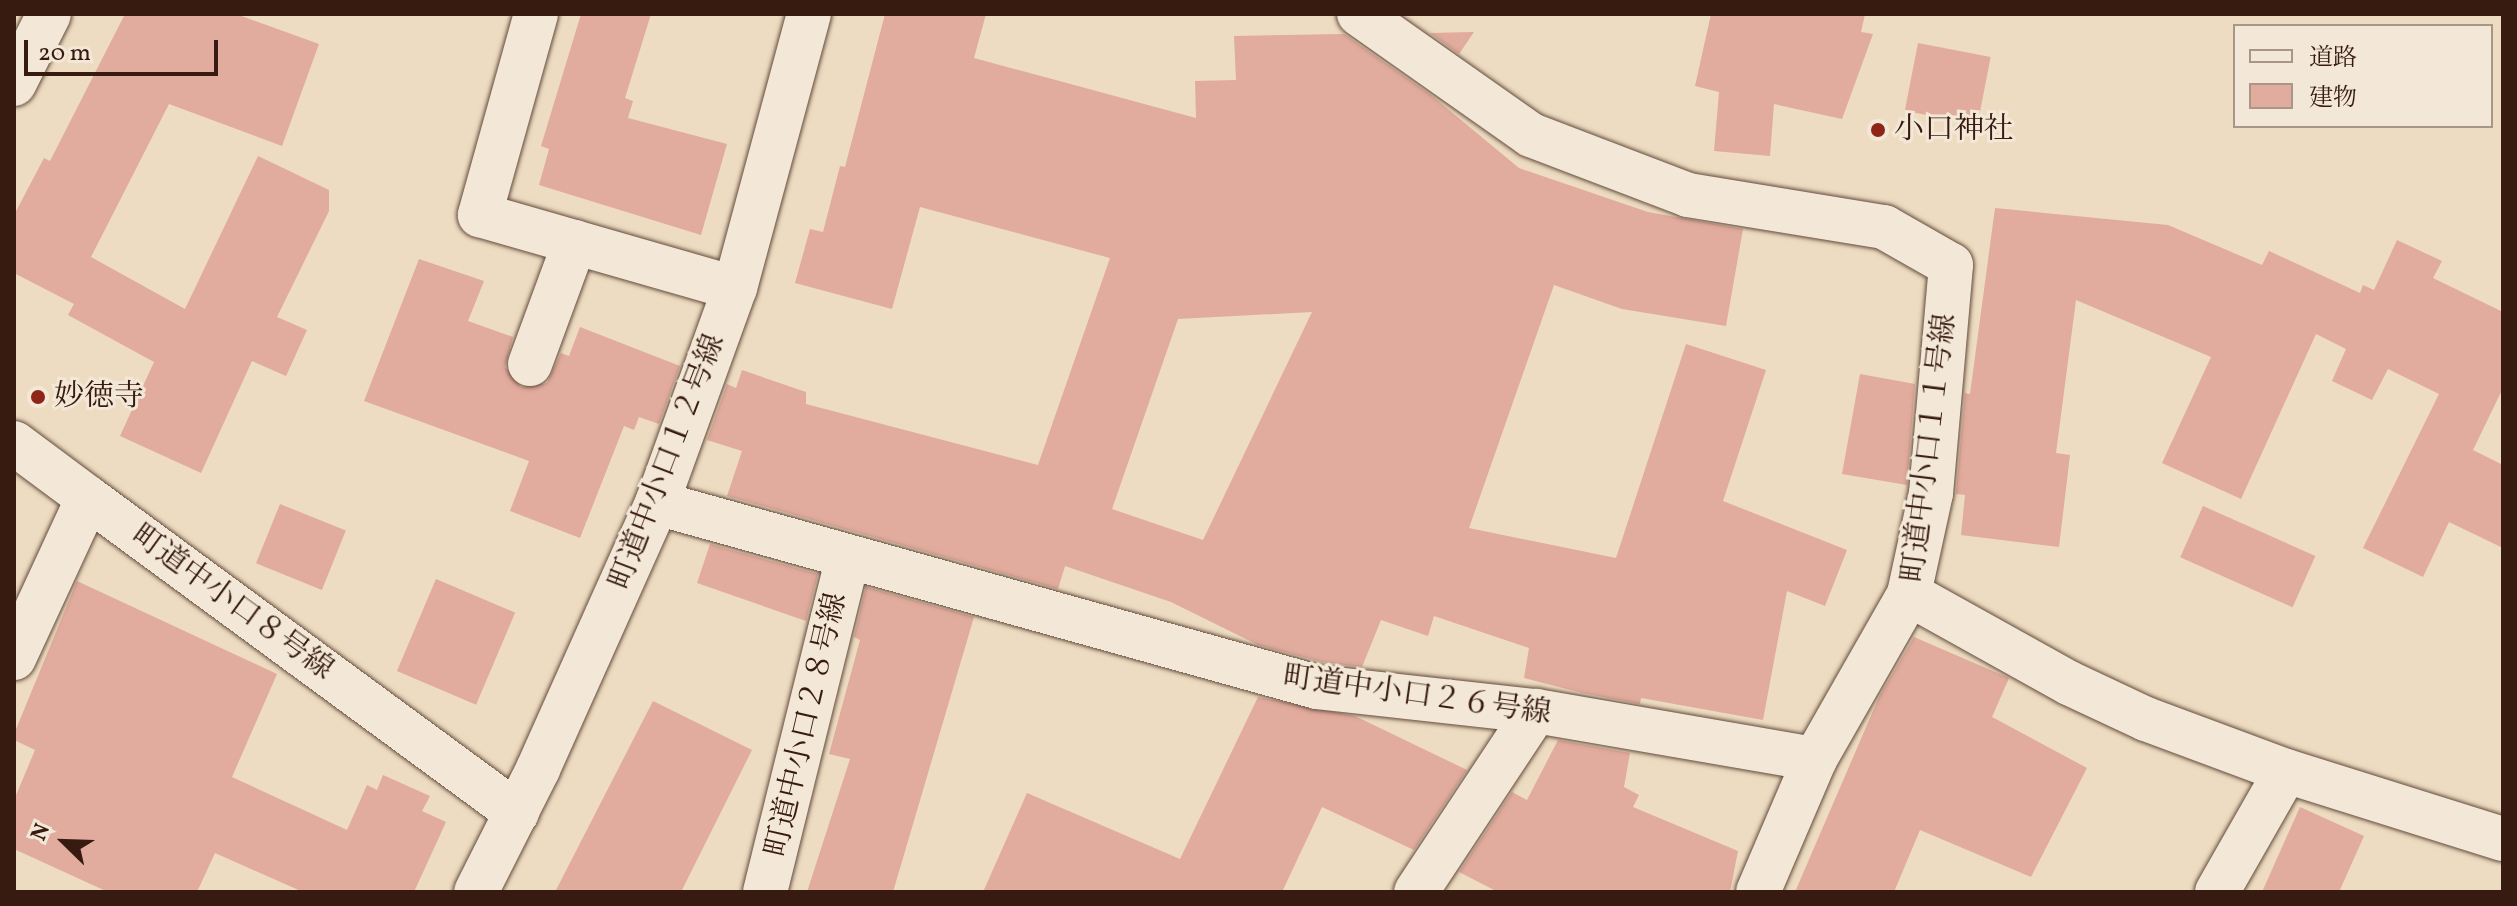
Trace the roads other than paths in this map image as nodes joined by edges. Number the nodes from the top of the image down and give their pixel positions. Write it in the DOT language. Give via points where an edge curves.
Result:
graph roads {
  1 [pos="49,14"];
  2 [pos="536,14"];
  3 [pos="809,14"];
  4 [pos="1359,14"];
  5 [pos="14,84"];
  6 [pos="575,242"];
  7 [pos="735,288"];
  8 [pos="530,364"];
  9 [pos="14,443"];
  10 [pos="88,498"];
  11 [pos="657,503"];
  12 [pos="848,557"];
  13 [pos="1909,594"];
  14 [pos="14,658"];
  15 [pos="1536,711"];
  16 [pos="1815,759"];
  17 [pos="2286,771"];
  18 [pos="517,813"];
  19 [pos="2503,839"];
  20 [pos="476,892"];
  21 [pos="765,892"];
  22 [pos="1416,892"];
  23 [pos="1758,892"];
  24 [pos="2217,892"];
  1 -- 5 [label="street"];
  2 -- 6 [label="street" via="480,215"];
  3 -- 7 [label="street, 町道中小口１２号線"];
  4 -- 13 [label="street, 町道中小口１１号線" via="1531,135 1688,195 1884,227 1951,265 1931,493"];
  6 -- 7 [label="street"];
  6 -- 8 [label="street"];
  7 -- 11 [label="street, 町道中小口１２号線"];
  9 -- 10 [label="street, 町道中小口８号線"];
  10 -- 14 [label="street"];
  10 -- 18 [label="street, 町道中小口８号線"];
  11 -- 12 [label="street, 町道中小口２６号線"];
  11 -- 18 [label="street, 町道中小口１２号線"];
  12 -- 15 [label="street, 町道中小口２６号線" via="1317,687"];
  12 -- 21 [label="street, 町道中小口２８号線"];
  13 -- 16 [label="street" via="1861,669"];
  13 -- 17 [label="street, 町道中小口１１号線" via="2069,683 2146,719"];
  15 -- 16 [label="street, 町道中小口２６号線"];
  15 -- 22 [label="street"];
  16 -- 23 [label="street"];
  17 -- 19 [label="street, 町道中小口１１号線"];
  17 -- 24 [label="street"];
  18 -- 20 [label="street, 町道中小口１２号線"];
}
